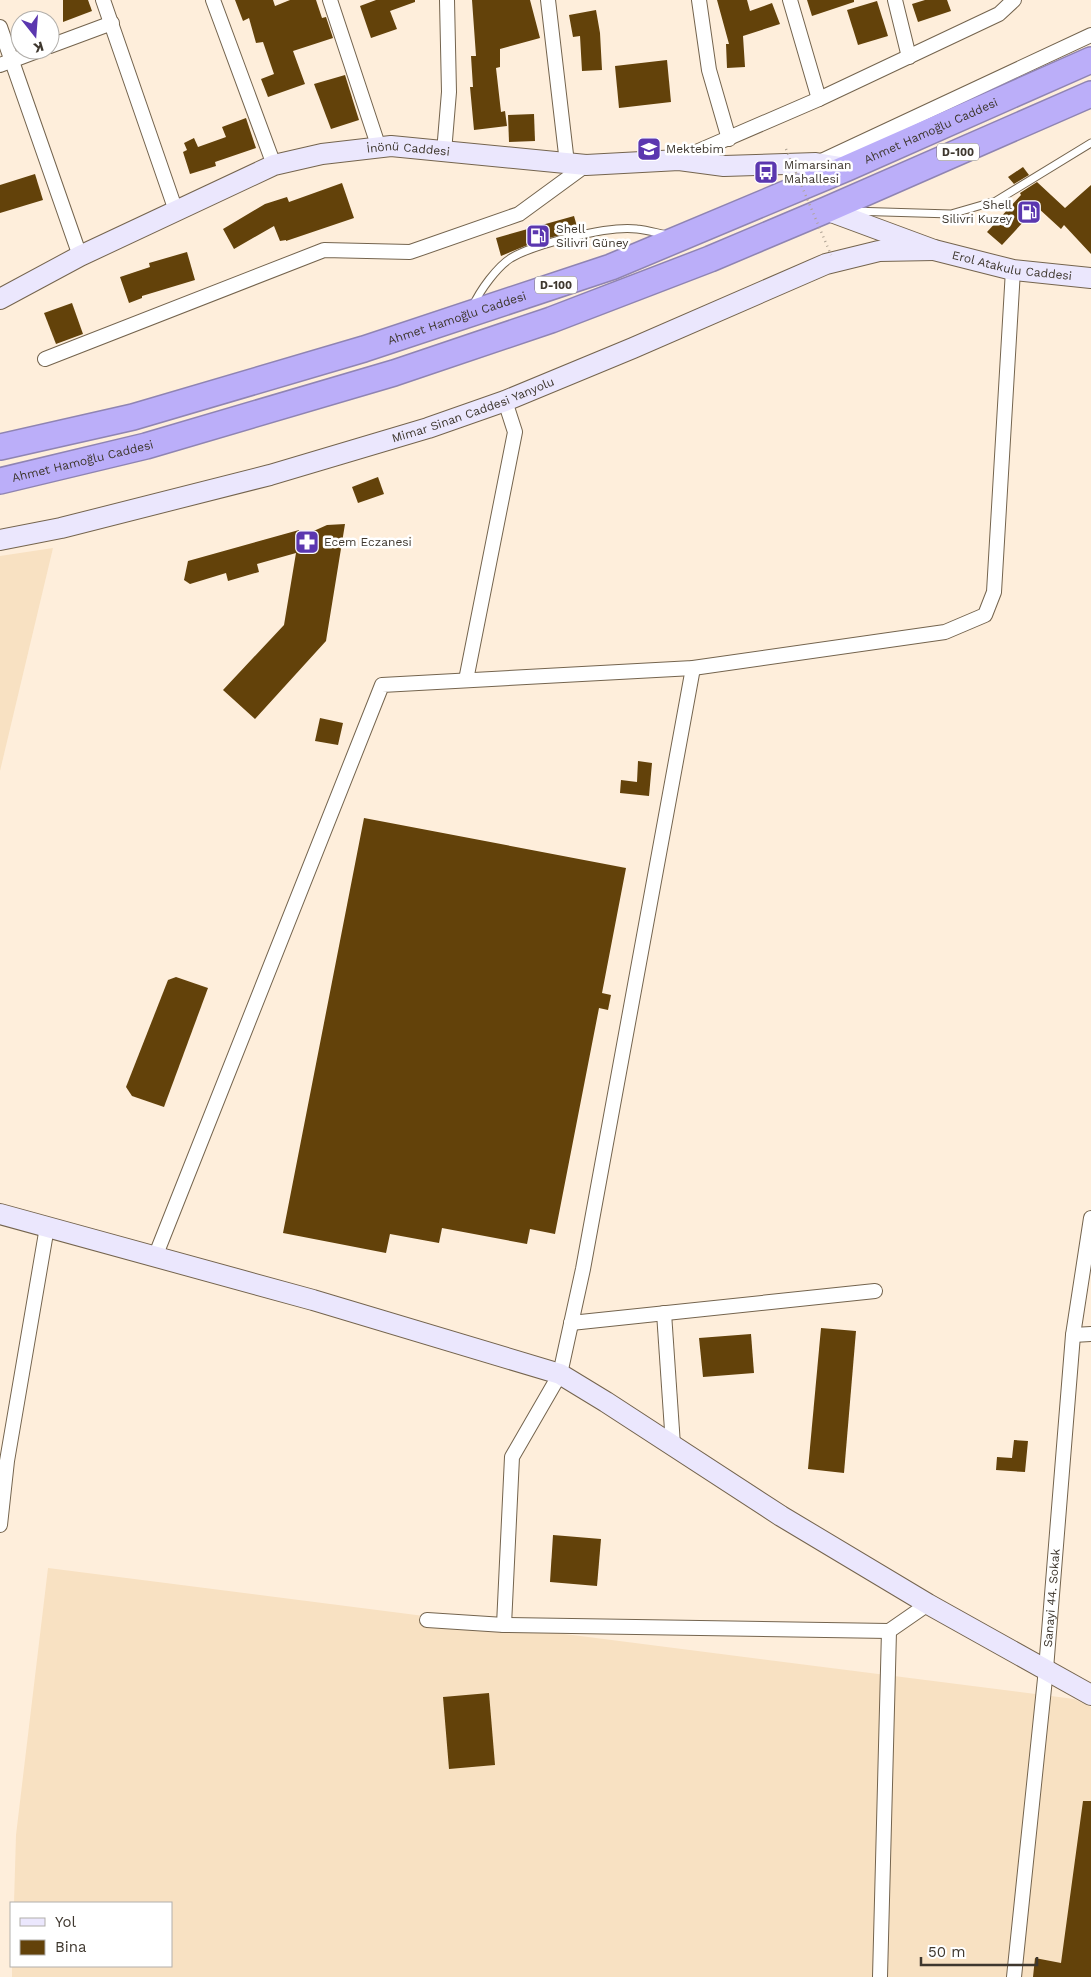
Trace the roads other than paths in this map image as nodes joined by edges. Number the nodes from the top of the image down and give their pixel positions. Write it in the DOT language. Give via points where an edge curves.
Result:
graph roads {
  1 [pos="103,0"];
  2 [pos="213,0"];
  3 [pos="330,0"];
  4 [pos="447,0"];
  5 [pos="548,0"];
  6 [pos="699,0"];
  7 [pos="790,0"];
  8 [pos="895,0"];
  9 [pos="1013,1"];
  10 [pos="112,23"];
  11 [pos="0,28"];
  12 [pos="1091,35"];
  13 [pos="60,42"];
  14 [pos="909,57"];
  15 [pos="1091,60"];
  16 [pos="6,63"];
  17 [pos="1091,94"];
  18 [pos="819,99"];
  19 [pos="728,139"];
  20 [pos="1091,143"];
  21 [pos="379,148"];
  22 [pos="444,152"];
  23 [pos="679,160"];
  24 [pos="816,163"];
  25 [pos="576,164"];
  26 [pos="274,165"];
  27 [pos="847,168"];
  28 [pos="826,210"];
  29 [pos="176,211"];
  30 [pos="682,238"];
  31 [pos="934,250"];
  32 [pos="80,256"];
  33 [pos="1013,270"];
  34 [pos="1091,278"];
  35 [pos="0,299"];
  36 [pos="470,313"];
  37 [pos="45,359"];
  38 [pos="504,401"];
  39 [pos="0,447"];
  40 [pos="0,481"];
  41 [pos="0,540"];
  42 [pos="693,668"];
  43 [pos="466,680"];
  44 [pos="0,1214"];
  45 [pos="1091,1218"];
  46 [pos="47,1227"];
  47 [pos="155,1257"];
  48 [pos="875,1291"];
  49 [pos="664,1313"];
  50 [pos="571,1323"];
  51 [pos="1091,1334"];
  52 [pos="1073,1335"];
  53 [pos="560,1374"];
  54 [pos="673,1445"];
  55 [pos="0,1524"];
  56 [pos="928,1604"];
  57 [pos="427,1620"];
  58 [pos="504,1625"];
  59 [pos="889,1631"];
  60 [pos="1046,1669"];
  61 [pos="1091,1695"];
  62 [pos="880,1977"];
  63 [pos="1014,1977"];
  1 -- 10 [label="street"];
  2 -- 26 [label="street"];
  3 -- 21 [label="street"];
  4 -- 22 [label="street" via="449,92"];
  5 -- 25 [label="street"];
  6 -- 19 [label="street" via="709,70"];
  7 -- 18 [label="street"];
  8 -- 14 [label="street"];
  9 -- 14 [label="street" via="999,14"];
  10 -- 13 [label="street"];
  10 -- 29 [label="street"];
  11 -- 16 [label="street"];
  12 -- 24 [label="street"];
  14 -- 18 [label="street"];
  15 -- 27 [label="highway, Ahmet Hamoğlu Caddesi / D-100"];
  16 -- 32 [label="street"];
  17 -- 28 [label="highway, Ahmet Hamoğlu Caddesi / D-100"];
  18 -- 19 [label="street"];
  19 -- 23 [label="street"];
  20 -- 28 [label="lane" via="996,201 951,214"];
  21 -- 22 [label="main road, İnönü Caddesi" via="391,146"];
  21 -- 26 [label="main road, İnönü Caddesi" via="322,154"];
  22 -- 25 [label="main road, İnönü Caddesi"];
  23 -- 24 [label="main road, İnönü Caddesi" via="724,166"];
  23 -- 25 [label="main road, İnönü Caddesi"];
  24 -- 27 [label="main road, İnönü Caddesi"];
  25 -- 37 [label="street" via="519,214 410,252 324,250"];
  26 -- 29 [label="main road, İnönü Caddesi"];
  27 -- 30 [label="highway, Ahmet Hamoğlu Caddesi / D-100"];
  28 -- 31 [label="main road"];
  28 -- 40 [label="highway, Ahmet Hamoğlu Caddesi / D-100" via="551,320 394,373 146,446"];
  29 -- 32 [label="main road, İnönü Caddesi"];
  30 -- 36 [label="highway, Ahmet Hamoğlu Caddesi / D-100" via="611,267"];
  30 -- 36 [label="lane" via="635,229 603,231 524,252 509,260 490,280"];
  31 -- 33 [label="main road, Erol Atakulu Caddesi"];
  31 -- 38 [label="main road, Mimar Sinan Caddesi Yanyolu" via="879,251 826,264"];
  32 -- 35 [label="main road, İnönü Caddesi"];
  33 -- 34 [label="main road, Erol Atakulu Caddesi"];
  33 -- 42 [label="street" via="994,592 985,615 945,632"];
  36 -- 39 [label="highway, Ahmet Hamoğlu Caddesi / D-100" via="364,349 133,417"];
  38 -- 41 [label="main road, Mimar Sinan Caddesi Yanyolu" via="428,428 270,475 61,528"];
  38 -- 43 [label="street" via="514,432"];
  42 -- 43 [label="street"];
  42 -- 50 [label="street"];
  43 -- 47 [label="street" via="382,686"];
  44 -- 46 [label="main road"];
  45 -- 52 [label="street, Sanayi 44. Sokak"];
  46 -- 47 [label="main road"];
  46 -- 55 [label="street" via="7,1461"];
  47 -- 53 [label="main road" via="313,1300"];
  48 -- 49 [label="street"];
  49 -- 50 [label="street"];
  49 -- 54 [label="street"];
  50 -- 53 [label="street"];
  51 -- 52 [label="street"];
  52 -- 60 [label="street, Sanayi 44. Sokak"];
  53 -- 54 [label="main road"];
  53 -- 58 [label="street" via="512,1457"];
  54 -- 56 [label="main road" via="781,1516"];
  56 -- 59 [label="street"];
  56 -- 60 [label="main road"];
  57 -- 58 [label="street"];
  58 -- 59 [label="street"];
  59 -- 62 [label="street"];
  60 -- 61 [label="main road"];
  60 -- 63 [label="street, Sanayi 44. Sokak"];
}
